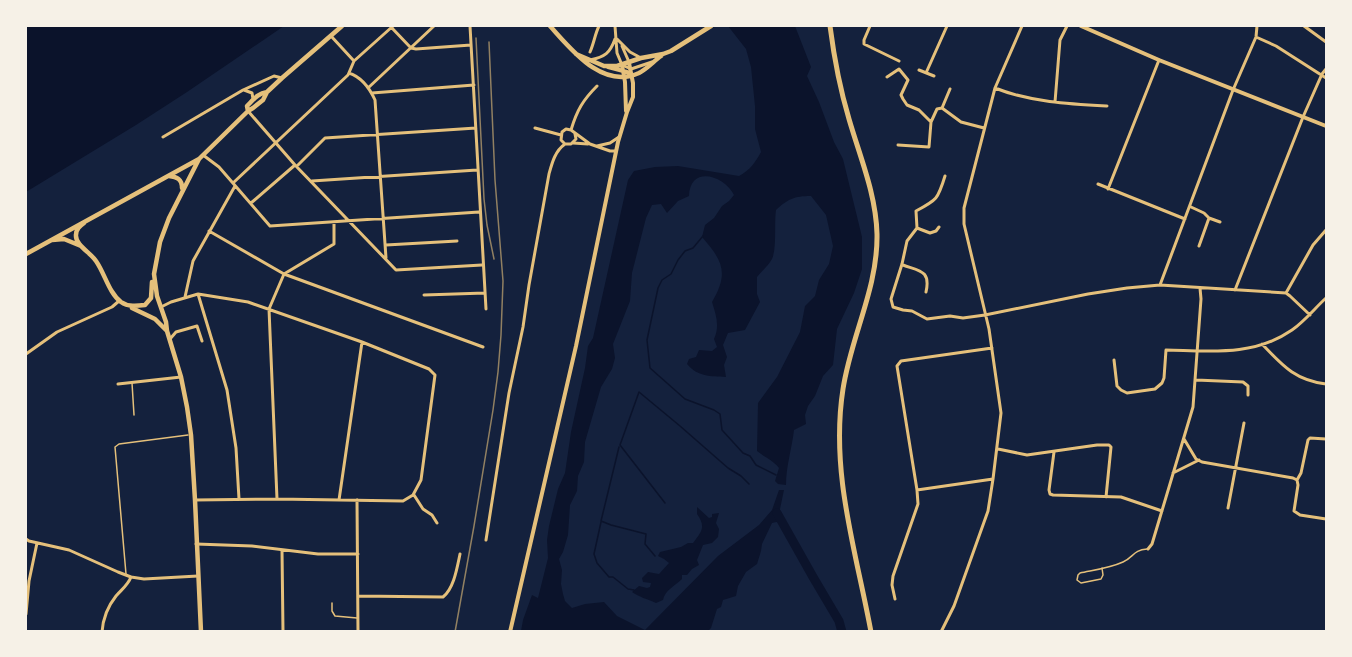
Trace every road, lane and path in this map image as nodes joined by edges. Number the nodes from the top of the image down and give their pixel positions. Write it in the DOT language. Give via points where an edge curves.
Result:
graph roads {
  1 [pos="342,26"];
  2 [pos="392,26"];
  3 [pos="434,26"];
  4 [pos="470,26"];
  5 [pos="551,26"];
  6 [pos="599,26"];
  7 [pos="615,26"];
  8 [pos="710,26"];
  9 [pos="830,26"];
  10 [pos="870,26"];
  11 [pos="947,26"];
  12 [pos="1022,26"];
  13 [pos="1067,26"];
  14 [pos="1082,26"];
  15 [pos="1257,26"];
  16 [pos="1304,26"];
  17 [pos="331,36"];
  18 [pos="616,37"];
  19 [pos="1257,37"];
  20 [pos="1326,42"];
  21 [pos="622,44"];
  22 [pos="471,45"];
  23 [pos="411,48"];
  24 [pos="590,52"];
  25 [pos="576,54"];
  26 [pos="663,54"];
  27 [pos="641,58"];
  28 [pos="590,60"];
  29 [pos="1159,60"];
  30 [pos="354,61"];
  31 [pos="899,61"];
  32 [pos="653,62"];
  33 [pos="622,65"];
  34 [pos="604,66"];
  35 [pos="630,66"];
  36 [pos="1326,69"];
  37 [pos="920,70"];
  38 [pos="349,73"];
  39 [pos="926,73"];
  40 [pos="624,74"];
  41 [pos="1322,74"];
  42 [pos="632,76"];
  43 [pos="934,76"];
  44 [pos="887,77"];
  45 [pos="282,78"];
  46 [pos="1326,78"];
  47 [pos="474,85"];
  48 [pos="597,86"];
  49 [pos="368,88"];
  50 [pos="994,88"];
  51 [pos="950,89"];
  52 [pos="243,90"];
  53 [pos="1233,90"];
  54 [pos="267,92"];
  55 [pos="372,93"];
  56 [pos="252,100"];
  57 [pos="1055,102"];
  58 [pos="1107,106"];
  59 [pos="942,108"];
  60 [pos="248,111"];
  61 [pos="627,112"];
  62 [pos="1303,117"];
  63 [pos="931,122"];
  64 [pos="1326,126"];
  65 [pos="476,128"];
  66 [pos="535,128"];
  67 [pos="984,128"];
  68 [pos="571,129"];
  69 [pos="378,134"];
  70 [pos="575,134"];
  71 [pos="561,135"];
  72 [pos="620,136"];
  73 [pos="162,137"];
  74 [pos="276,143"];
  75 [pos="573,143"];
  76 [pos="565,144"];
  77 [pos="590,144"];
  78 [pos="898,145"];
  79 [pos="596,146"];
  80 [pos="616,151"];
  81 [pos="201,157"];
  82 [pos="296,165"];
  83 [pos="477,170"];
  84 [pos="169,176"];
  85 [pos="381,176"];
  86 [pos="945,176"];
  87 [pos="311,181"];
  88 [pos="234,184"];
  89 [pos="1098,184"];
  90 [pos="1108,189"];
  91 [pos="182,190"];
  92 [pos="251,203"];
  93 [pos="1190,207"];
  94 [pos="479,212"];
  95 [pos="1209,218"];
  96 [pos="89,219"];
  97 [pos="384,219"];
  98 [pos="1185,219"];
  99 [pos="350,221"];
  100 [pos="334,222"];
  101 [pos="1220,222"];
  102 [pos="939,227"];
  103 [pos="917,228"];
  104 [pos="1326,230"];
  105 [pos="209,231"];
  106 [pos="49,241"];
  107 [pos="457,241"];
  108 [pos="386,245"];
  109 [pos="82,246"];
  110 [pos="1199,246"];
  111 [pos="26,254"];
  112 [pos="386,260"];
  113 [pos="902,264"];
  114 [pos="483,265"];
  115 [pos="154,273"];
  116 [pos="284,274"];
  117 [pos="1160,285"];
  118 [pos="1200,288"];
  119 [pos="1236,290"];
  120 [pos="926,292"];
  121 [pos="484,293"];
  122 [pos="1286,293"];
  123 [pos="198,294"];
  124 [pos="424,295"];
  125 [pos="185,297"];
  126 [pos="1326,298"];
  127 [pos="119,301"];
  128 [pos="126,305"];
  129 [pos="161,307"];
  130 [pos="269,309"];
  131 [pos="486,309"];
  132 [pos="985,315"];
  133 [pos="1310,315"];
  134 [pos="167,331"];
  135 [pos="170,339"];
  136 [pos="202,340"];
  137 [pos="362,342"];
  138 [pos="1262,344"];
  139 [pos="483,347"];
  140 [pos="992,348"];
  141 [pos="1198,351"];
  142 [pos="26,354"];
  143 [pos="1114,360"];
  144 [pos="182,377"];
  145 [pos="1196,380"];
  146 [pos="132,382"];
  147 [pos="118,384"];
  148 [pos="1326,384"];
  149 [pos="1248,395"];
  150 [pos="135,415"];
  151 [pos="1244,423"];
  152 [pos="191,435"];
  153 [pos="1184,439"];
  154 [pos="1326,439"];
  155 [pos="997,449"];
  156 [pos="1054,452"];
  157 [pos="1199,460"];
  158 [pos="1236,467"];
  159 [pos="1173,473"];
  160 [pos="993,479"];
  161 [pos="1297,480"];
  162 [pos="917,490"];
  163 [pos="413,495"];
  164 [pos="1106,497"];
  165 [pos="239,499"];
  166 [pos="277,499"];
  167 [pos="195,500"];
  168 [pos="339,500"];
  169 [pos="357,500"];
  170 [pos="1228,508"];
  171 [pos="1162,511"];
  172 [pos="1326,519"];
  173 [pos="437,523"];
  174 [pos="26,539"];
  175 [pos="486,540"];
  176 [pos="37,543"];
  177 [pos="196,544"];
  178 [pos="1148,549"];
  179 [pos="282,550"];
  180 [pos="358,554"];
  181 [pos="460,554"];
  182 [pos="1102,567"];
  183 [pos="126,575"];
  184 [pos="198,576"];
  185 [pos="131,577"];
  186 [pos="358,596"];
  187 [pos="895,599"];
  188 [pos="332,603"];
  189 [pos="26,614"];
  190 [pos="358,618"];
  191 [pos="102,632"];
  192 [pos="201,632"];
  193 [pos="283,632"];
  194 [pos="358,632"];
  195 [pos="510,632"];
  196 [pos="871,632"];
  197 [pos="941,632"];
  1 -- 17 [label="main road"];
  2 -- 23 [label="street"];
  2 -- 30 [label="street"];
  3 -- 23 [label="street"];
  4 -- 22 [label="street"];
  5 -- 25 [label="main road"];
  6 -- 24 [label="street"];
  7 -- 18 [label="street"];
  8 -- 26 [label="main road"];
  9 -- 196 [label="highway" via="837,71 873,197 877,225 875,267 843,387 839,436 847,518"];
  10 -- 31 [label="street" via="864,44"];
  11 -- 39 [label="street"];
  12 -- 50 [label="street"];
  13 -- 57 [label="street" via="1060,40"];
  14 -- 29 [label="street"];
  15 -- 19 [label="street"];
  16 -- 20 [label="street"];
  17 -- 30 [label="street"];
  17 -- 45 [label="main road"];
  18 -- 21 [label="street"];
  18 -- 28 [label="street" via="608,53"];
  18 -- 33 [label="street"];
  19 -- 41 [label="street"];
  19 -- 53 [label="street"];
  21 -- 27 [label="street"];
  21 -- 35 [label="street"];
  22 -- 23 [label="street"];
  22 -- 47 [label="street"];
  23 -- 49 [label="street"];
  25 -- 28 [label="main road"];
  25 -- 40 [label="main road" via="599,70 616,77"];
  26 -- 27 [label="main road"];
  26 -- 32 [label="main road"];
  27 -- 35 [label="main road"];
  28 -- 34 [label="main road"];
  29 -- 53 [label="street"];
  29 -- 90 [label="street"];
  30 -- 38 [label="street"];
  32 -- 35 [label="street"];
  32 -- 42 [label="main road"];
  33 -- 34 [label="main road"];
  33 -- 35 [label="main road"];
  33 -- 40 [label="street"];
  34 -- 40 [label="street"];
  35 -- 42 [label="street"];
  36 -- 41 [label="street"];
  37 -- 39 [label="street"];
  38 -- 49 [label="street"];
  38 -- 74 [label="street"];
  39 -- 43 [label="street"];
  40 -- 42 [label="main road"];
  40 -- 61 [label="street"];
  41 -- 46 [label="street"];
  41 -- 62 [label="street"];
  42 -- 61 [label="street" via="633,97"];
  44 -- 63 [label="street" via="899,69 908,80 903,99"];
  45 -- 52 [label="street" via="274,76"];
  45 -- 54 [label="main road"];
  47 -- 55 [label="street"];
  47 -- 65 [label="street"];
  48 -- 68 [label="street" via="582,103"];
  49 -- 55 [label="street"];
  50 -- 57 [label="street"];
  50 -- 67 [label="street"];
  51 -- 59 [label="street"];
  52 -- 56 [label="street" via="252,93"];
  52 -- 73 [label="street"];
  53 -- 62 [label="street"];
  53 -- 93 [label="street"];
  54 -- 56 [label="main road"];
  54 -- 60 [label="main road"];
  55 -- 69 [label="street"];
  56 -- 60 [label="main road"];
  57 -- 58 [label="street"];
  59 -- 63 [label="street" via="937,109"];
  59 -- 67 [label="street" via="961,122"];
  60 -- 74 [label="street"];
  60 -- 81 [label="main road"];
  61 -- 72 [label="street"];
  62 -- 64 [label="street"];
  62 -- 119 [label="street"];
  63 -- 78 [label="street" via="929,147"];
  65 -- 69 [label="street"];
  65 -- 83 [label="street"];
  66 -- 71 [label="street"];
  67 -- 132 [label="street" via="964,208 964,224"];
  68 -- 70 [label="street"];
  68 -- 71 [label="street"];
  69 -- 82 [label="street" via="326,138"];
  69 -- 85 [label="street"];
  70 -- 75 [label="street"];
  70 -- 77 [label="street"];
  71 -- 76 [label="street"];
  72 -- 79 [label="street"];
  72 -- 80 [label="street"];
  74 -- 82 [label="street"];
  74 -- 88 [label="street"];
  75 -- 76 [label="street"];
  75 -- 77 [label="street"];
  76 -- 175 [label="street" via="554,157 549,174"];
  77 -- 79 [label="street"];
  79 -- 80 [label="street"];
  80 -- 195 [label="street" via="574,358"];
  81 -- 84 [label="main road"];
  81 -- 88 [label="street" via="215,164"];
  81 -- 91 [label="main road"];
  82 -- 87 [label="street"];
  82 -- 92 [label="street"];
  83 -- 85 [label="street"];
  83 -- 94 [label="street"];
  84 -- 91 [label="main road" via="179,179"];
  84 -- 96 [label="main road"];
  85 -- 87 [label="street"];
  85 -- 97 [label="street"];
  86 -- 103 [label="street" via="934,201 916,211"];
  87 -- 99 [label="street"];
  88 -- 92 [label="street"];
  88 -- 105 [label="street"];
  89 -- 90 [label="street"];
  90 -- 98 [label="street"];
  91 -- 115 [label="main road" via="160,242"];
  92 -- 100 [label="street" via="270,226"];
  93 -- 95 [label="street"];
  93 -- 98 [label="street"];
  94 -- 97 [label="street"];
  94 -- 114 [label="street"];
  95 -- 101 [label="street"];
  95 -- 110 [label="street"];
  96 -- 106 [label="main road"];
  96 -- 109 [label="main road" via="76,234"];
  97 -- 99 [label="street"];
  97 -- 108 [label="street"];
  98 -- 117 [label="street"];
  99 -- 100 [label="street"];
  99 -- 112 [label="street"];
  100 -- 116 [label="street" via="334,244"];
  102 -- 103 [label="street" via="930,233"];
  103 -- 113 [label="street" via="907,241"];
  104 -- 122 [label="street"];
  105 -- 116 [label="street"];
  105 -- 125 [label="street" via="193,261"];
  106 -- 109 [label="main road" via="64,239"];
  106 -- 111 [label="main road"];
  107 -- 108 [label="street"];
  108 -- 112 [label="street"];
  109 -- 127 [label="main road"];
  112 -- 114 [label="street" via="396,270"];
  113 -- 120 [label="street" via="927,276"];
  113 -- 132 [label="street" via="891,299 893,307 927,319"];
  114 -- 121 [label="street"];
  115 -- 128 [label="main road" via="148,303"];
  115 -- 129 [label="main road"];
  116 -- 130 [label="street"];
  116 -- 139 [label="street"];
  117 -- 118 [label="street"];
  117 -- 132 [label="street" via="1088,294"];
  118 -- 119 [label="street"];
  118 -- 141 [label="street"];
  119 -- 122 [label="street"];
  121 -- 124 [label="street"];
  121 -- 131 [label="street"];
  122 -- 133 [label="street"];
  123 -- 125 [label="street"];
  123 -- 130 [label="street"];
  123 -- 165 [label="street" via="227,390"];
  125 -- 129 [label="street"];
  126 -- 133 [label="street"];
  127 -- 128 [label="main road"];
  127 -- 142 [label="street" via="57,332"];
  128 -- 134 [label="main road" via="150,315"];
  129 -- 134 [label="main road"];
  130 -- 137 [label="street"];
  130 -- 166 [label="street"];
  132 -- 140 [label="street"];
  133 -- 138 [label="street"];
  134 -- 135 [label="main road"];
  135 -- 136 [label="street" via="176,332 197,326"];
  135 -- 144 [label="main road"];
  137 -- 163 [label="street" via="435,375 421,480"];
  137 -- 168 [label="street"];
  138 -- 141 [label="street" via="1230,351"];
  138 -- 148 [label="street" via="1295,375"];
  140 -- 155 [label="street" via="1001,412"];
  140 -- 162 [label="street" via="901,361 897,366"];
  141 -- 143 [label="street" via="1166,350 1162,383 1155,389 1126,393 1117,386"];
  141 -- 145 [label="street"];
  144 -- 146 [label="street"];
  144 -- 152 [label="main road"];
  145 -- 149 [label="street" via="1243,382 1248,386"];
  145 -- 153 [label="street"];
  146 -- 147 [label="street"];
  146 -- 150 [label="lane"];
  151 -- 158 [label="street"];
  152 -- 167 [label="main road"];
  152 -- 183 [label="lane" via="115,447"];
  153 -- 157 [label="street"];
  153 -- 159 [label="street"];
  154 -- 161 [label="street" via="1308,440"];
  155 -- 156 [label="street" via="1028,455"];
  155 -- 160 [label="street"];
  156 -- 164 [label="street" via="1050,494"];
  156 -- 164 [label="street" via="1109,445"];
  157 -- 158 [label="street"];
  157 -- 159 [label="street"];
  158 -- 161 [label="street"];
  158 -- 170 [label="street"];
  159 -- 171 [label="street"];
  160 -- 162 [label="street"];
  160 -- 197 [label="street" via="988,511"];
  161 -- 172 [label="street" via="1294,511"];
  162 -- 187 [label="street" via="918,504 892,576"];
  163 -- 169 [label="street" via="404,501"];
  163 -- 173 [label="street"];
  164 -- 171 [label="street" via="1121,497"];
  165 -- 166 [label="street"];
  165 -- 167 [label="street"];
  166 -- 168 [label="street"];
  167 -- 177 [label="main road"];
  168 -- 169 [label="street"];
  169 -- 180 [label="street"];
  171 -- 178 [label="street"];
  174 -- 176 [label="street"];
  176 -- 183 [label="street" via="78,554"];
  176 -- 189 [label="street"];
  177 -- 179 [label="street"];
  177 -- 184 [label="main road"];
  178 -- 182 [label="lane" via="1124,562"];
  179 -- 180 [label="street"];
  179 -- 193 [label="street"];
  180 -- 186 [label="street"];
  181 -- 186 [label="street" via="446,596"];
  182 -- 182 [label="lane" via="1101,579 1081,583 1077,580 1080,573"];
  183 -- 185 [label="street"];
  184 -- 185 [label="street"];
  184 -- 192 [label="main road"];
  185 -- 191 [label="street" via="111,603"];
  186 -- 190 [label="street"];
  188 -- 190 [label="lane" via="335,616"];
  190 -- 194 [label="street"];
}
